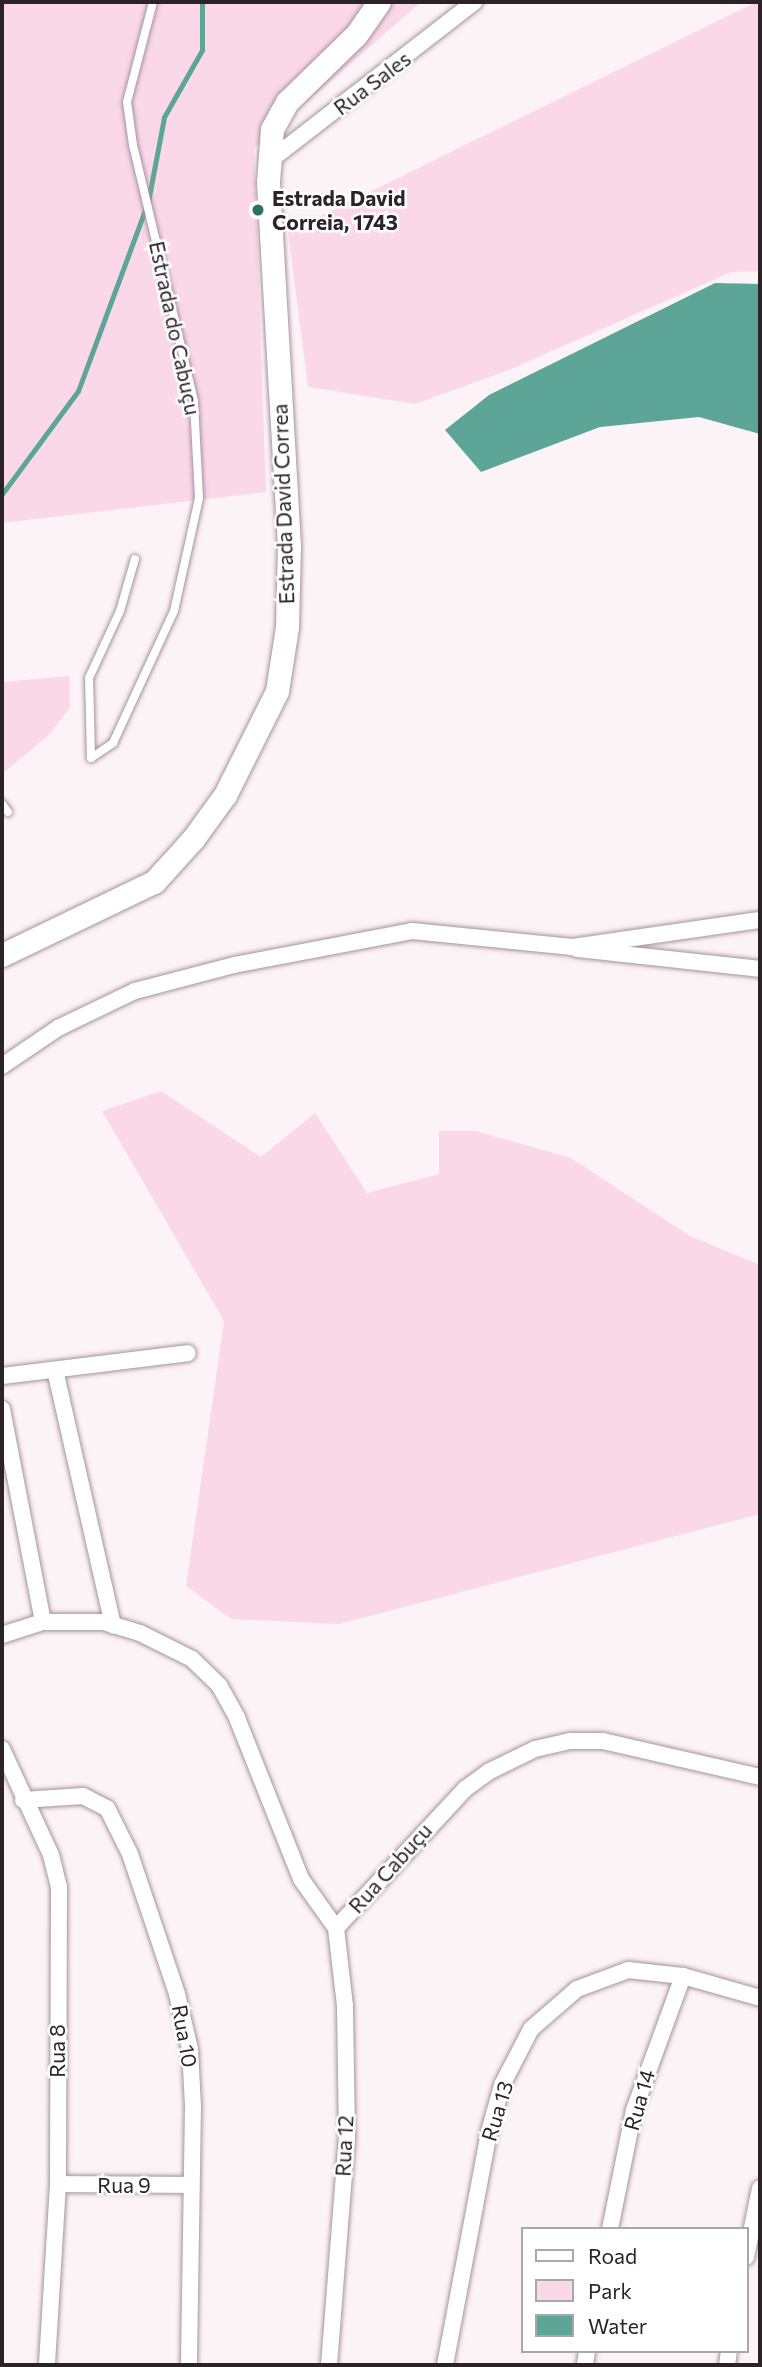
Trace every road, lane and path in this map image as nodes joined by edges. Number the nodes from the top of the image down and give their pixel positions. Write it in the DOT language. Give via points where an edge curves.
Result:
graph roads {
  1 [pos="153,2"];
  2 [pos="379,2"];
  3 [pos="474,2"];
  4 [pos="268,162"];
  5 [pos="135,559"];
  6 [pos="2,804"];
  7 [pos="8,812"];
  8 [pos="760,920"];
  9 [pos="572,947"];
  10 [pos="2,955"];
  11 [pos="760,969"];
  12 [pos="2,1066"];
  13 [pos="187,1353"];
  14 [pos="55,1370"];
  15 [pos="2,1376"];
  16 [pos="2,1409"];
  17 [pos="43,1622"];
  18 [pos="113,1625"];
  19 [pos="2,1635"];
  20 [pos="2,1749"];
  21 [pos="760,1777"];
  22 [pos="23,1800"];
  23 [pos="336,1928"];
  24 [pos="683,1976"];
  25 [pos="760,1998"];
  26 [pos="58,2184"];
  27 [pos="191,2185"];
  28 [pos="760,2188"];
  29 [pos="610,2227"];
  30 [pos="748,2247"];
  31 [pos="47,2365"];
  32 [pos="189,2365"];
  33 [pos="329,2365"];
  34 [pos="445,2365"];
  1 -- 5 [label="lane, Estrada do Cabuçu" via="127,102 133,145 194,401 199,498 174,611 113,743 91,758 89,678 120,611"];
  2 -- 4 [label="main road, Estrada David Correa" via="356,36 287,102 272,129"];
  3 -- 4 [label="street, Rua Sales"];
  4 -- 10 [label="main road, Estrada David Correa" via="289,546 287,627 277,691 225,795 159,877"];
  6 -- 7 [label="lane"];
  8 -- 9 [label="street"];
  9 -- 11 [label="street" via="585,954"];
  9 -- 12 [label="street" via="412,930 234,965 135,991 58,1028"];
  13 -- 14 [label="street"];
  14 -- 15 [label="street"];
  14 -- 18 [label="street"];
  16 -- 17 [label="street"];
  17 -- 18 [label="street, Rua Cabuçu"];
  17 -- 19 [label="street, Rua Cabuçu"];
  18 -- 23 [label="street, Rua Cabuçu" via="168,1645 219,1685 260,1766 301,1879"];
  20 -- 22 [label="street, Rua 8"];
  21 -- 23 [label="street, Rua Cabuçu" via="603,1741 571,1741 536,1749 488,1772 465,1789"];
  22 -- 26 [label="street, Rua 8" via="51,1855 59,1887"];
  22 -- 27 [label="street, Rua 10" via="83,1796 100,1802 113,1816 130,1854 177,1994 190,2049"];
  23 -- 33 [label="street, Rua 12" via="345,2006 347,2136"];
  24 -- 25 [label="street, Rua 13"];
  24 -- 29 [label="street, Rua 14" via="634,2110"];
  24 -- 34 [label="street, Rua 13" via="628,1970 603,1978 551,2007 531,2029 502,2085 489,2132"];
  26 -- 27 [label="street, Rua 9"];
  26 -- 31 [label="street, Rua 8"];
  27 -- 32 [label="street, Rua 10"];
  28 -- 30 [label="street"];
}
